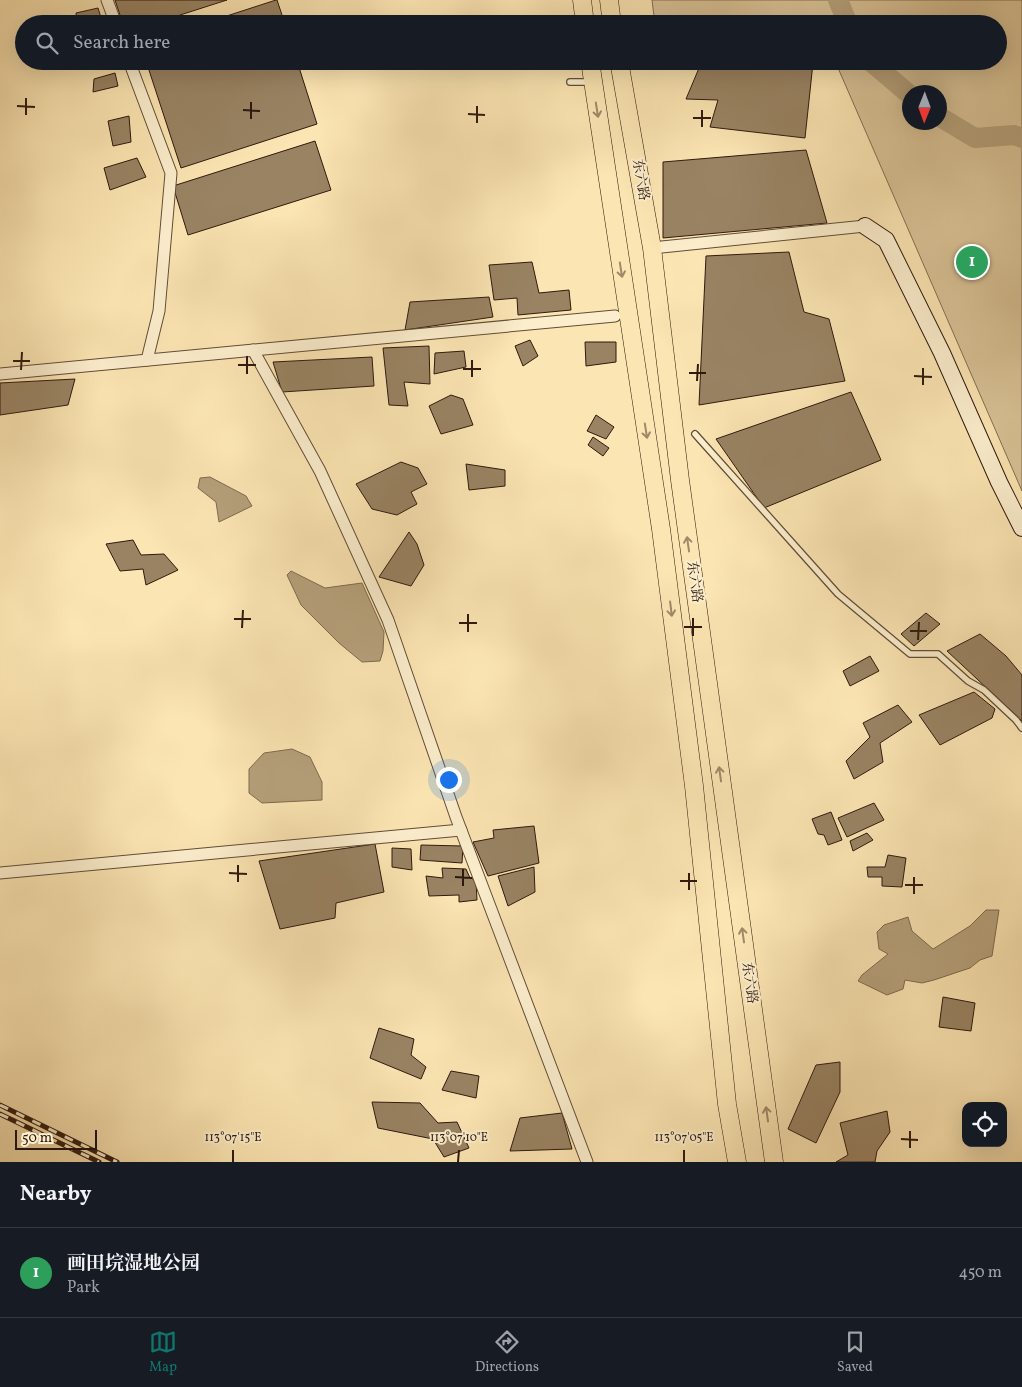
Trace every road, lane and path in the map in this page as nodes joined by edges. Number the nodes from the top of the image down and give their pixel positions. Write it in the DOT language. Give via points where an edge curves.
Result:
graph roads {
  1 [pos="107,0"];
  2 [pos="582,0"];
  3 [pos="609,0"];
  4 [pos="113,15"];
  5 [pos="584,15"];
  6 [pos="611,15"];
  7 [pos="132,70"];
  8 [pos="591,70"];
  9 [pos="621,70"];
  10 [pos="570,82"];
  11 [pos="592,82"];
  12 [pos="865,226"];
  13 [pos="652,248"];
  14 [pos="615,316"];
  15 [pos="253,350"];
  16 [pos="147,360"];
  17 [pos="0,374"];
  18 [pos="696,434"];
  19 [pos="1022,507"];
  20 [pos="1022,528"];
  21 [pos="1022,728"];
  22 [pos="461,830"];
  23 [pos="0,872"];
  24 [pos="587,1162"];
  25 [pos="737,1162"];
  26 [pos="774,1162"];
  1 -- 4 [label="street"];
  2 -- 5 [label="main road"];
  3 -- 6 [label="main road"];
  7 -- 16 [label="street" via="170,173 159,312"];
  8 -- 11 [label="main road, 东六路"];
  9 -- 13 [label="main road, 东六路"];
  10 -- 11 [label="lane"];
  11 -- 25 [label="main road, 东六路, one-way" via="662,539 694,786 727,1104"];
  12 -- 13 [label="street"];
  12 -- 19 [label="main road" via="891,231 951,350"];
  12 -- 20 [label="main road" via="886,240"];
  26 -- 13 [label="main road, 东六路, one-way" via="680,480"];
  14 -- 15 [label="street"];
  15 -- 16 [label="street"];
  15 -- 22 [label="street" via="320,471 388,620"];
  16 -- 17 [label="street"];
  18 -- 21 [label="lane" via="838,594 910,654 938,654 968,681 984,690"];
  22 -- 23 [label="street"];
  22 -- 24 [label="street"];
}
